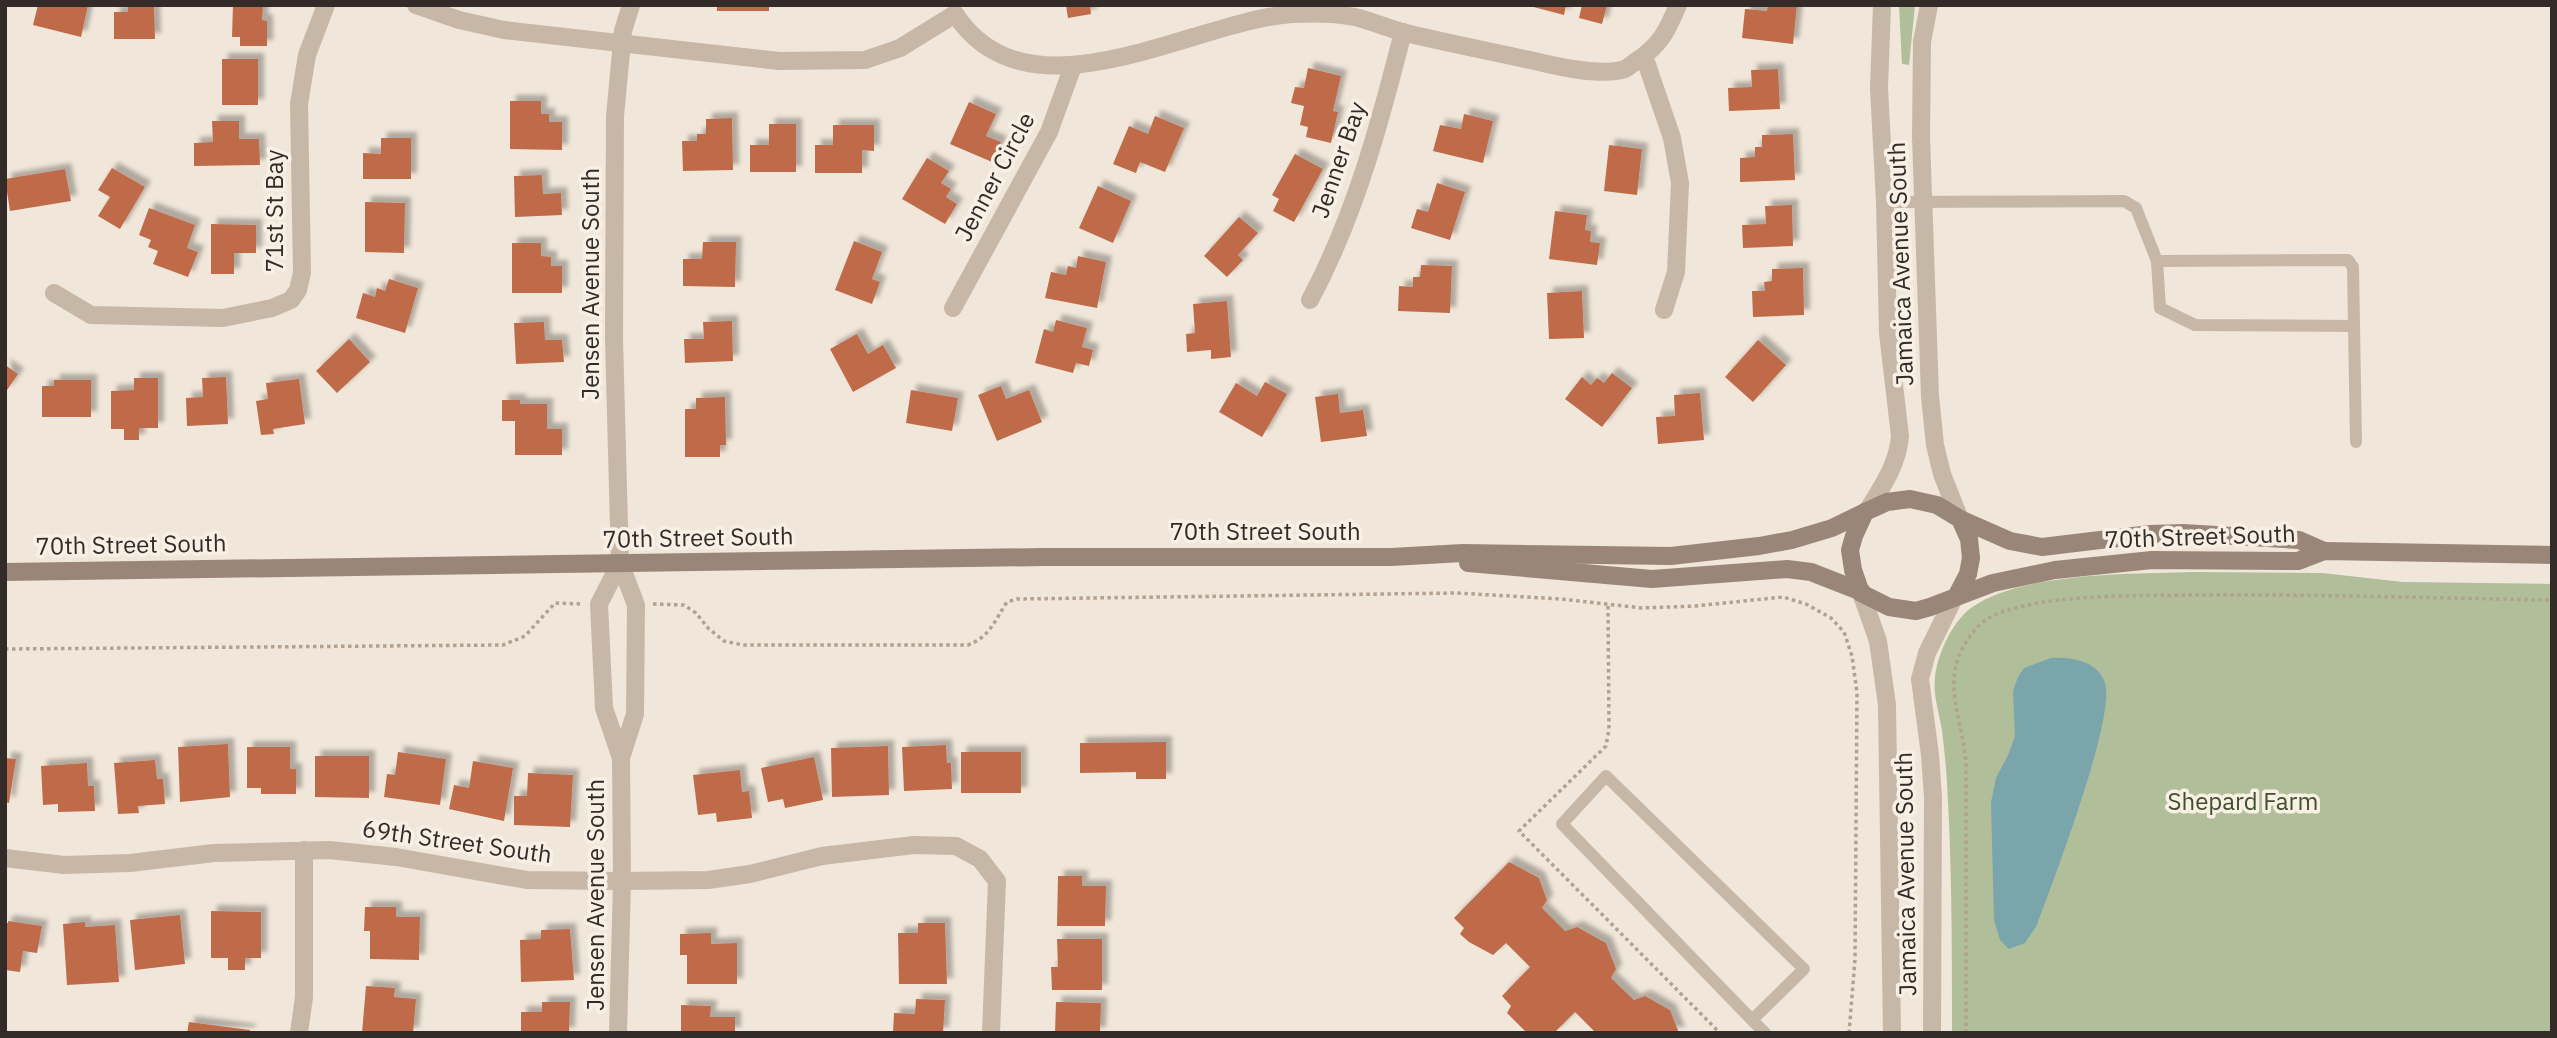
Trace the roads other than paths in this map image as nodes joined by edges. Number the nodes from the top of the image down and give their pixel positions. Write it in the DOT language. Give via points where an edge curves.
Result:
graph roads {
  1 [pos="326,5"];
  2 [pos="416,5"];
  3 [pos="631,5"];
  4 [pos="1678,5"];
  5 [pos="1882,5"];
  6 [pos="1929,5"];
  7 [pos="957,10"];
  8 [pos="1403,32"];
  9 [pos="622,42"];
  10 [pos="1644,56"];
  11 [pos="1073,66"];
  12 [pos="1885,202"];
  13 [pos="1923,202"];
  14 [pos="2157,261"];
  15 [pos="54,293"];
  16 [pos="1310,300"];
  17 [pos="953,308"];
  18 [pos="1664,310"];
  19 [pos="2354,326"];
  20 [pos="2356,442"];
  21 [pos="1866,511"];
  22 [pos="1960,518"];
  23 [pos="2324,551"];
  24 [pos="2552,555"];
  25 [pos="1391,557"];
  26 [pos="620,563"];
  27 [pos="5,572"];
  28 [pos="1861,592"];
  29 [pos="1955,597"];
  30 [pos="621,758"];
  31 [pos="304,850"];
  32 [pos="5,858"];
  33 [pos="622,881"];
  34 [pos="1752,1020"];
  35 [pos="299,1033"];
  36 [pos="618,1033"];
  37 [pos="991,1033"];
  38 [pos="1765,1033"];
  39 [pos="1892,1033"];
  40 [pos="1932,1033"];
  1 -- 15 [label="street, 71st St Bay" via="307,55 299,104 302,274 292,300 223,318 92,315"];
  2 -- 9 [label="street" via="504,30"];
  3 -- 9 [label="street, Jensen Avenue South"];
  4 -- 10 [label="street" via="1668,30"];
  5 -- 12 [label="street, Jamaica Avenue South" via="1879,88"];
  6 -- 13 [label="street, Jamaica Avenue South" via="1922,42"];
  7 -- 9 [label="street" via="900,48 865,60 779,61"];
  7 -- 11 [label="street" via="967,32 1007,59"];
  8 -- 10 [label="street" via="1560,67 1604,71 1625,68"];
  8 -- 11 [label="street" via="1353,17 1294,14 1250,19 1171,44"];
  8 -- 16 [label="street, Jenner Bay" via="1376,139"];
  9 -- 26 [label="street, Jensen Avenue South" via="615,116 614,326"];
  10 -- 18 [label="street" via="1672,138 1679,183 1676,272"];
  11 -- 17 [label="street, Jenner Circle" via="1049,132"];
  12 -- 13 [label="lane"];
  12 -- 21 [label="street, Jamaica Avenue South" via="1889,349 1900,436 1892,467"];
  13 -- 14 [label="lane" via="2124,201 2136,208"];
  13 -- 22 [label="street, Jamaica Avenue South" via="1932,426 1945,485"];
  14 -- 19 [label="lane" via="2160,308 2195,325"];
  14 -- 19 [label="lane" via="2348,260 2353,267"];
  19 -- 20 [label="lane"];
  21 -- 22 [label="main road" via="1887,502 1917,499"];
  21 -- 25 [label="main road, 70th Street South" via="1801,538 1671,556 1464,553"];
  21 -- 28 [label="main road" via="1850,550"];
  22 -- 23 [label="main road, 70th Street South" via="2010,541 2042,547 2183,533 2299,540"];
  22 -- 29 [label="main road" via="1971,558"];
  23 -- 24 [label="main road, 70th Street South"];
  23 -- 29 [label="main road, 70th Street South" via="2298,561 2152,560 2081,567 2006,579"];
  25 -- 26 [label="main road, 70th Street South"];
  25 -- 28 [label="main road, 70th Street South" via="1652,579 1787,569 1811,572"];
  26 -- 27 [label="main road, 70th Street South"];
  26 -- 30 [label="street, Jensen Avenue South" via="636,604 635,714"];
  26 -- 30 [label="street, Jensen Avenue South" via="599,604 604,708"];
  28 -- 29 [label="main road" via="1889,607 1909,611"];
  28 -- 39 [label="street, Jamaica Avenue South" via="1880,651 1886,691"];
  29 -- 40 [label="street, Jamaica Avenue South" via="1927,653 1920,679 1933,797"];
  30 -- 33 [label="street, Jensen Avenue South"];
  31 -- 32 [label="street, 69th Street South" via="214,853 130,863"];
  31 -- 33 [label="street, 69th Street South" via="396,858 527,880"];
  31 -- 35 [label="street" via="304,997"];
  33 -- 36 [label="street, Jensen Avenue South"];
  33 -- 37 [label="street, 69th Street South" via="708,880 822,856 914,845 956,846 980,859 997,881"];
  34 -- 34 [label="lane" via="1562,824 1606,776 1804,969"];
  34 -- 38 [label="lane"];
}
